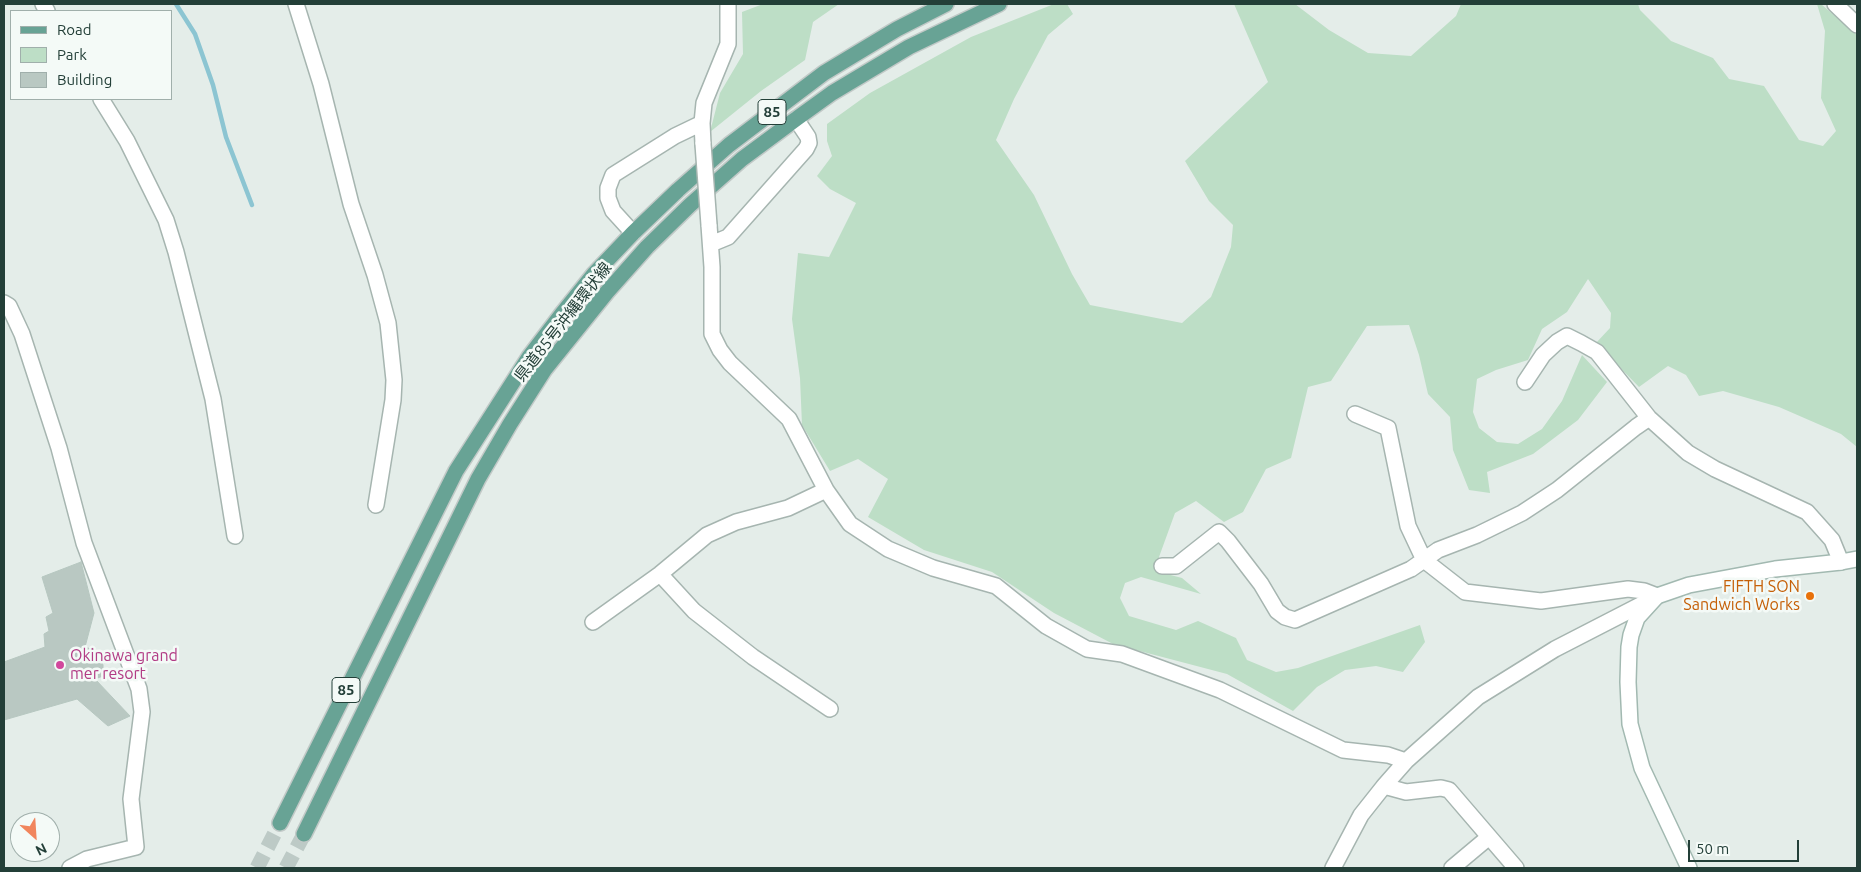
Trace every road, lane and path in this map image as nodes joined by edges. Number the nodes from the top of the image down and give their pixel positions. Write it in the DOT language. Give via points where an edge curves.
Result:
graph roads {
  1 [pos="296,4"];
  2 [pos="728,4"];
  3 [pos="946,4"];
  4 [pos="999,4"];
  5 [pos="1835,4"];
  6 [pos="1857,25"];
  7 [pos="102,100"];
  8 [pos="796,119"];
  9 [pos="702,123"];
  10 [pos="633,233"];
  11 [pos="711,244"];
  12 [pos="4,303"];
  13 [pos="1525,382"];
  14 [pos="1355,414"];
  15 [pos="1648,418"];
  16 [pos="826,490"];
  17 [pos="376,505"];
  18 [pos="235,536"];
  19 [pos="1857,559"];
  20 [pos="1424,560"];
  21 [pos="1842,562"];
  22 [pos="1162,566"];
  23 [pos="660,574"];
  24 [pos="1657,596"];
  25 [pos="593,622"];
  26 [pos="830,709"];
  27 [pos="1406,761"];
  28 [pos="1384,786"];
  29 [pos="280,822"];
  30 [pos="304,834"];
  31 [pos="1489,837"];
  32 [pos="70,868"];
  33 [pos="1333,868"];
  34 [pos="1452,868"];
  35 [pos="1516,868"];
  36 [pos="1689,868"];
  1 -- 17 [label="street" via="321,84 351,204 388,323 393,400"];
  2 -- 9 [label="street" via="728,44 704,103"];
  3 -- 10 [label="main road, 県道85号沖縄環状線 / 85" via="860,50 782,104 729,145"];
  4 -- 8 [label="main road, 県道85号沖縄環状線 / 85" via="909,47 832,93"];
  5 -- 6 [label="street"];
  7 -- 18 [label="street" via="127,141 166,220 176,252 213,399"];
  8 -- 11 [label="street" via="808,137 806,149 728,237"];
  8 -- 30 [label="main road, 県道85号沖縄環状線 / 85" via="742,159 690,205 624,273 545,370 478,479"];
  9 -- 10 [label="street" via="674,136 612,176 608,198 613,211"];
  9 -- 11 [label="street, bridge"];
  10 -- 29 [label="main road, 県道85号沖縄環状線 / 85" via="561,315 513,381 456,471"];
  11 -- 16 [label="street" via="712,334 730,363 789,419"];
  12 -- 32 [label="street" via="9,306 22,334 59,448 84,543 139,689 142,712 131,799 136,847 87,859"];
  13 -- 15 [label="street" via="1543,355 1567,336 1597,352"];
  14 -- 20 [label="street" via="1388,428 1408,526"];
  15 -- 20 [label="street" via="1557,490 1522,513 1438,550"];
  15 -- 21 [label="street" via="1688,453 1715,469 1807,512 1832,540"];
  16 -- 23 [label="street" via="788,508 736,522 707,535"];
  16 -- 27 [label="street" via="850,524 888,549 933,568 996,586 1046,626 1087,649 1122,654 1220,690 1343,750 1388,755"];
  19 -- 21 [label="street"];
  20 -- 22 [label="street" via="1411,569 1295,620 1277,610 1219,532 1176,566"];
  20 -- 24 [label="street" via="1465,592 1541,601 1628,589"];
  21 -- 24 [label="street" via="1775,569 1689,585"];
  23 -- 25 [label="street"];
  23 -- 26 [label="street" via="694,611 753,658"];
  24 -- 27 [label="street" via="1555,649 1478,697"];
  24 -- 36 [label="street" via="1637,618 1631,635 1630,724 1642,768"];
  27 -- 28 [label="street"];
  28 -- 31 [label="street" via="1406,792 1449,790"];
  28 -- 33 [label="street" via="1361,815"];
  31 -- 34 [label="street"];
  31 -- 35 [label="street"];
}
